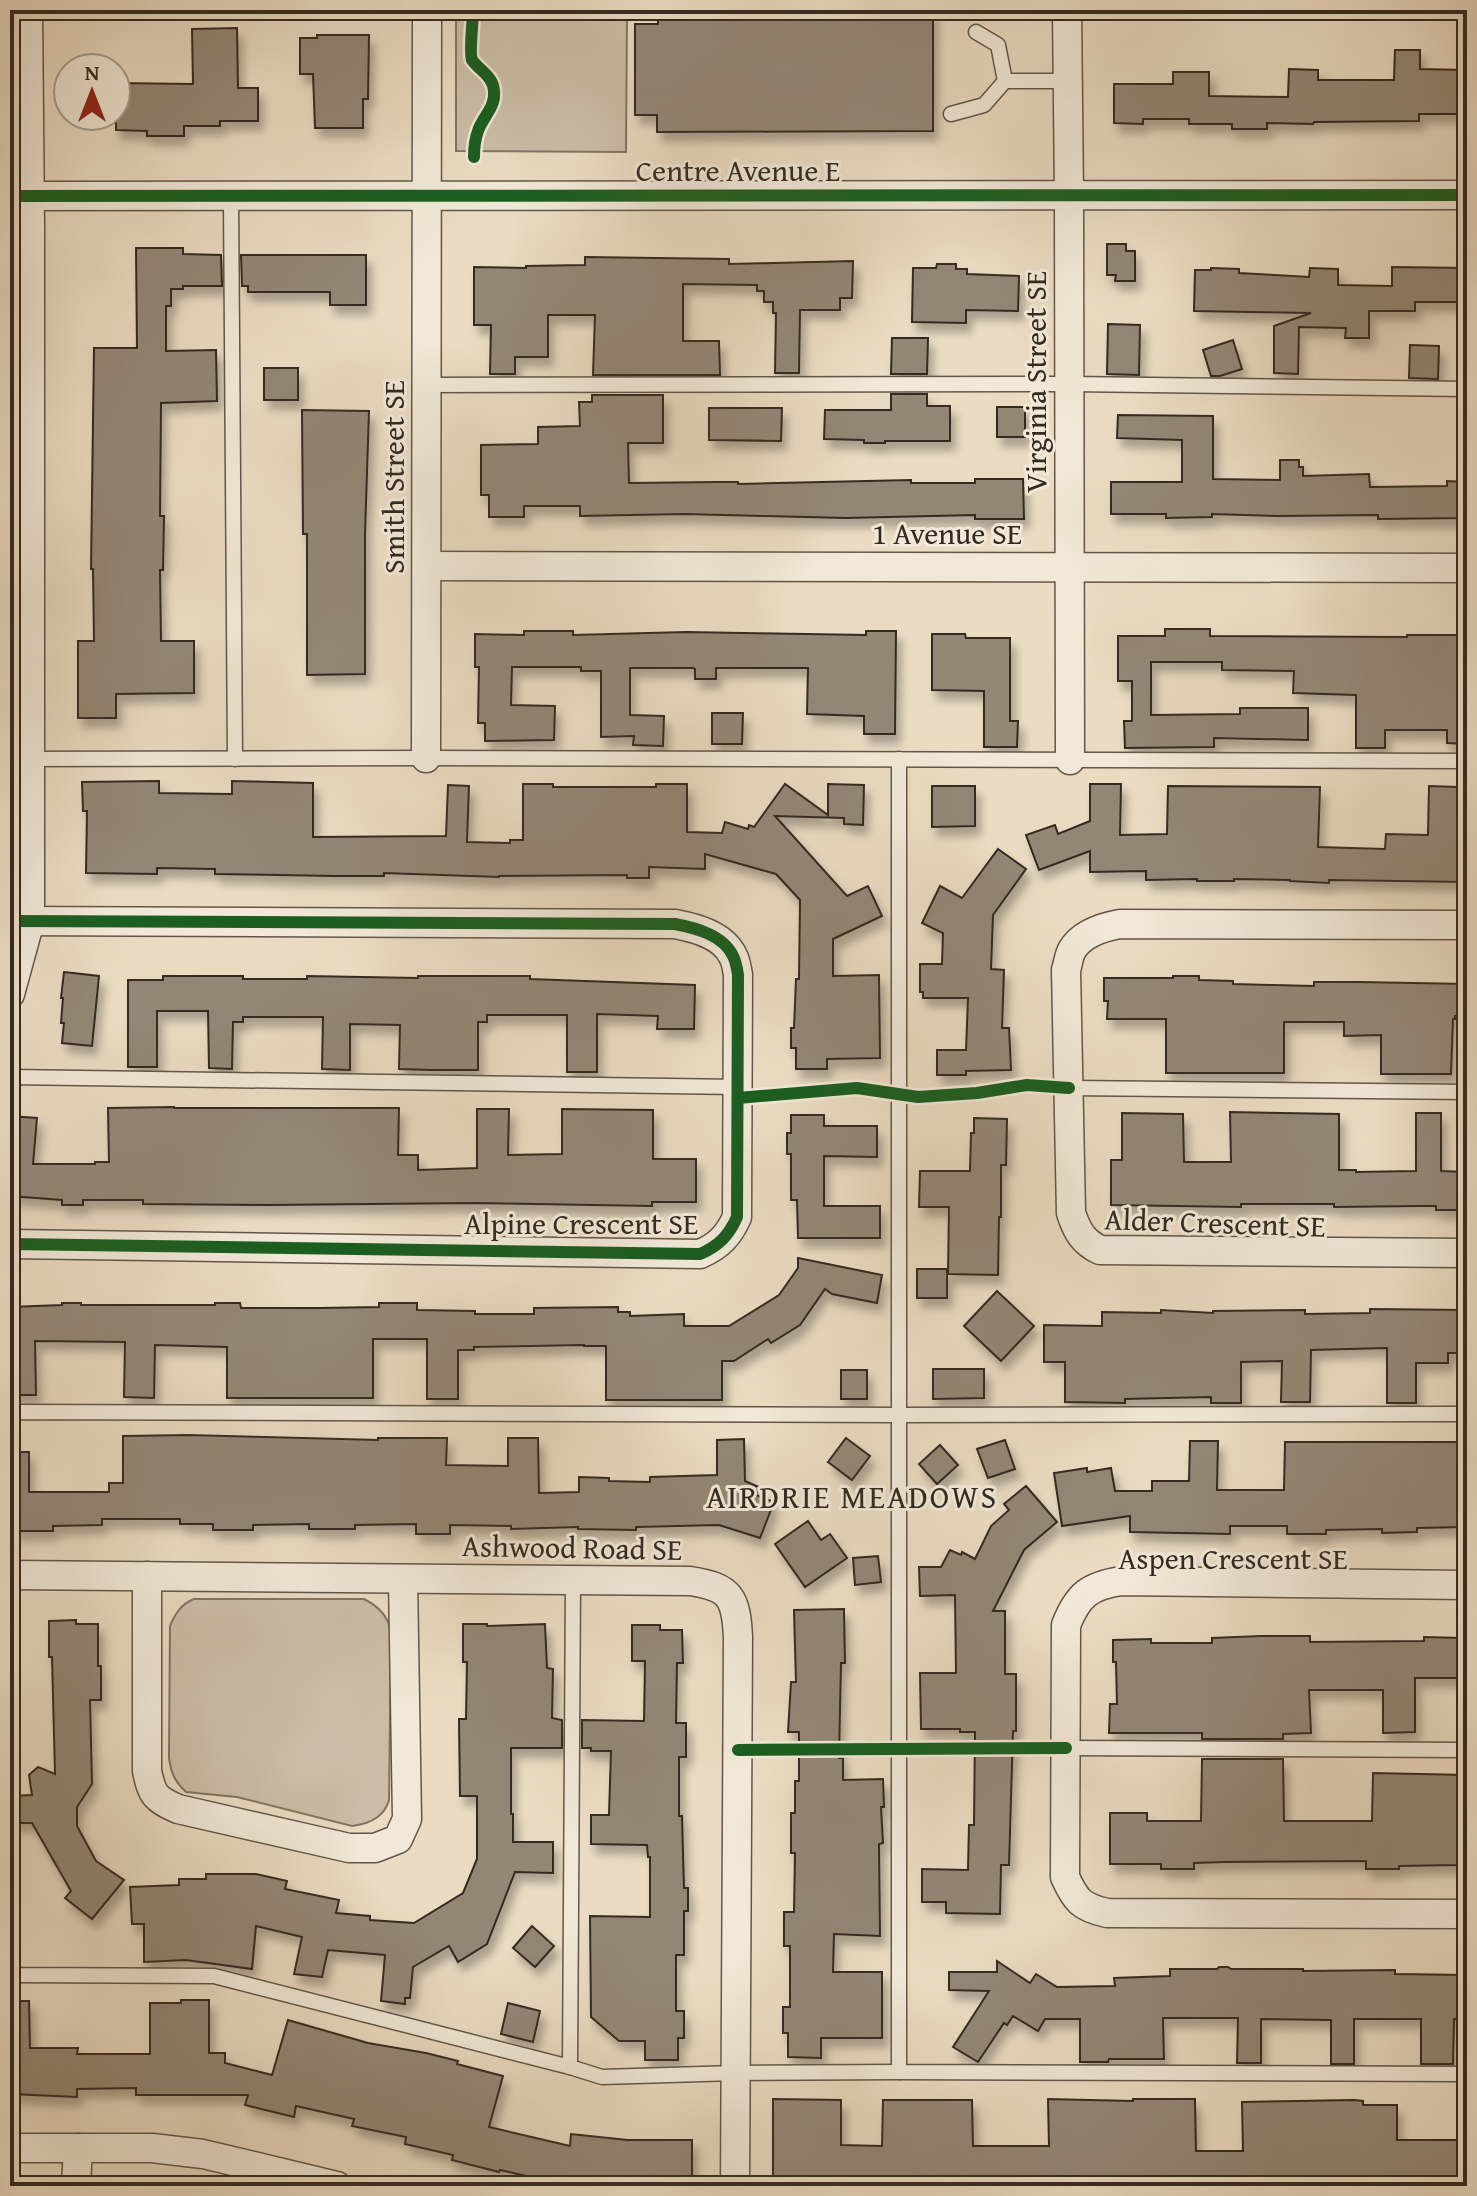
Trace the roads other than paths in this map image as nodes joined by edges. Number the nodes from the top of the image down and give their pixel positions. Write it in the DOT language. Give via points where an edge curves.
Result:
graph roads {
  1 [pos="28,10"];
  2 [pos="427,10"];
  3 [pos="1067,10"];
  4 [pos="976,32"];
  5 [pos="1005,81"];
  6 [pos="1068,81"];
  7 [pos="951,114"];
  8 [pos="1467,195"];
  9 [pos="20,196"];
  10 [pos="428,196"];
  11 [pos="1069,196"];
  12 [pos="231,197"];
  13 [pos="1069,384"];
  14 [pos="427,385"];
  15 [pos="1467,389"];
  16 [pos="20,556"];
  17 [pos="427,566"];
  18 [pos="1070,567"];
  19 [pos="1467,568"];
  20 [pos="426,758"];
  21 [pos="20,759"];
  22 [pos="235,759"];
  23 [pos="899,759"];
  24 [pos="1070,760"];
  25 [pos="1467,761"];
  26 [pos="20,921"];
  27 [pos="1467,925"];
  28 [pos="10,994"];
  29 [pos="10,1077"];
  30 [pos="738,1087"];
  31 [pos="1069,1088"];
  32 [pos="1467,1092"];
  33 [pos="10,1244"];
  34 [pos="1467,1253"];
  35 [pos="10,1414"];
  36 [pos="1467,1414"];
  37 [pos="899,1415"];
  38 [pos="10,1575"];
  39 [pos="147,1576"];
  40 [pos="403,1579"];
  41 [pos="573,1580"];
  42 [pos="1467,1585"];
  43 [pos="1066,1748"];
  44 [pos="1467,1750"];
  45 [pos="1467,1914"];
  46 [pos="10,1972"];
  47 [pos="570,2067"];
  48 [pos="899,2072"];
  49 [pos="736,2073"];
  50 [pos="1467,2074"];
  51 [pos="10,2148"];
  52 [pos="78,2148"];
  53 [pos="241,2174"];
  54 [pos="76,2186"];
  55 [pos="337,2186"];
  56 [pos="735,2186"];
  1 -- 9 [label="street"];
  2 -- 10 [label="street, Smith Street SE"];
  3 -- 6 [label="street, Virginia Street SE"];
  4 -- 5 [label="lane" via="998,45"];
  5 -- 6 [label="lane"];
  5 -- 7 [label="lane" via="984,105"];
  6 -- 11 [label="street, Virginia Street SE"];
  8 -- 11 [label="street, Centre Avenue E"];
  9 -- 12 [label="street, Centre Avenue E"];
  9 -- 16 [label="street" via="25,362"];
  10 -- 11 [label="street, Centre Avenue E"];
  10 -- 12 [label="street, Centre Avenue E"];
  10 -- 14 [label="street, Smith Street SE"];
  11 -- 13 [label="street, Virginia Street SE"];
  12 -- 22 [label="lane"];
  13 -- 14 [label="lane"];
  13 -- 15 [label="lane"];
  13 -- 18 [label="street, Virginia Street SE"];
  14 -- 17 [label="street, Smith Street SE"];
  16 -- 21 [label="street"];
  17 -- 18 [label="street, 1 Avenue SE"];
  17 -- 20 [label="street, Smith Street SE"];
  18 -- 19 [label="street, 1 Avenue SE"];
  18 -- 24 [label="street, Virginia Street SE"];
  20 -- 22 [label="lane"];
  20 -- 23 [label="lane"];
  21 -- 22 [label="lane"];
  21 -- 26 [label="street"];
  23 -- 24 [label="lane"];
  23 -- 37 [label="lane"];
  24 -- 25 [label="lane"];
  26 -- 28 [label="street"];
  26 -- 30 [label="street, Alpine Crescent SE" via="675,924 699,929 733,954 738,975"];
  27 -- 31 [label="street, Alder Crescent SE" via="1101,927 1072,950 1066,970"];
  29 -- 30 [label="lane"];
  30 -- 33 [label="street, Alpine Crescent SE" via="737,1217 723,1241 700,1254"];
  31 -- 32 [label="lane"];
  31 -- 34 [label="street, Alder Crescent SE" via="1071,1213 1082,1238 1100,1250"];
  35 -- 37 [label="lane"];
  36 -- 37 [label="lane"];
  37 -- 48 [label="lane"];
  38 -- 39 [label="street, Ashwood Road SE"];
  39 -- 40 [label="street, Ashwood Road SE"];
  39 -- 40 [label="street" via="147,1771 156,1798 178,1809 349,1848 375,1848 398,1839 407,1819"];
  40 -- 41 [label="street, Ashwood Road SE"];
  41 -- 47 [label="lane"];
  41 -- 49 [label="street, Ashwood Road SE" via="712,1584 730,1596 737,1615"];
  42 -- 43 [label="street, Aspen Crescent SE" via="1101,1584 1086,1593 1066,1625"];
  43 -- 44 [label="lane"];
  43 -- 45 [label="street, Aspen Crescent SE" via="1065,1877 1082,1905 1092,1910"];
  46 -- 47 [label="lane" via="214,1976"];
  47 -- 49 [label="lane" via="602,2077"];
  48 -- 49 [label="lane"];
  48 -- 50 [label="lane"];
  49 -- 56 [label="street, Ashwood Road SE"];
  51 -- 52 [label="street"];
  52 -- 53 [label="street" via="203,2154"];
  52 -- 54 [label="street"];
  53 -- 55 [label="street"];
}
